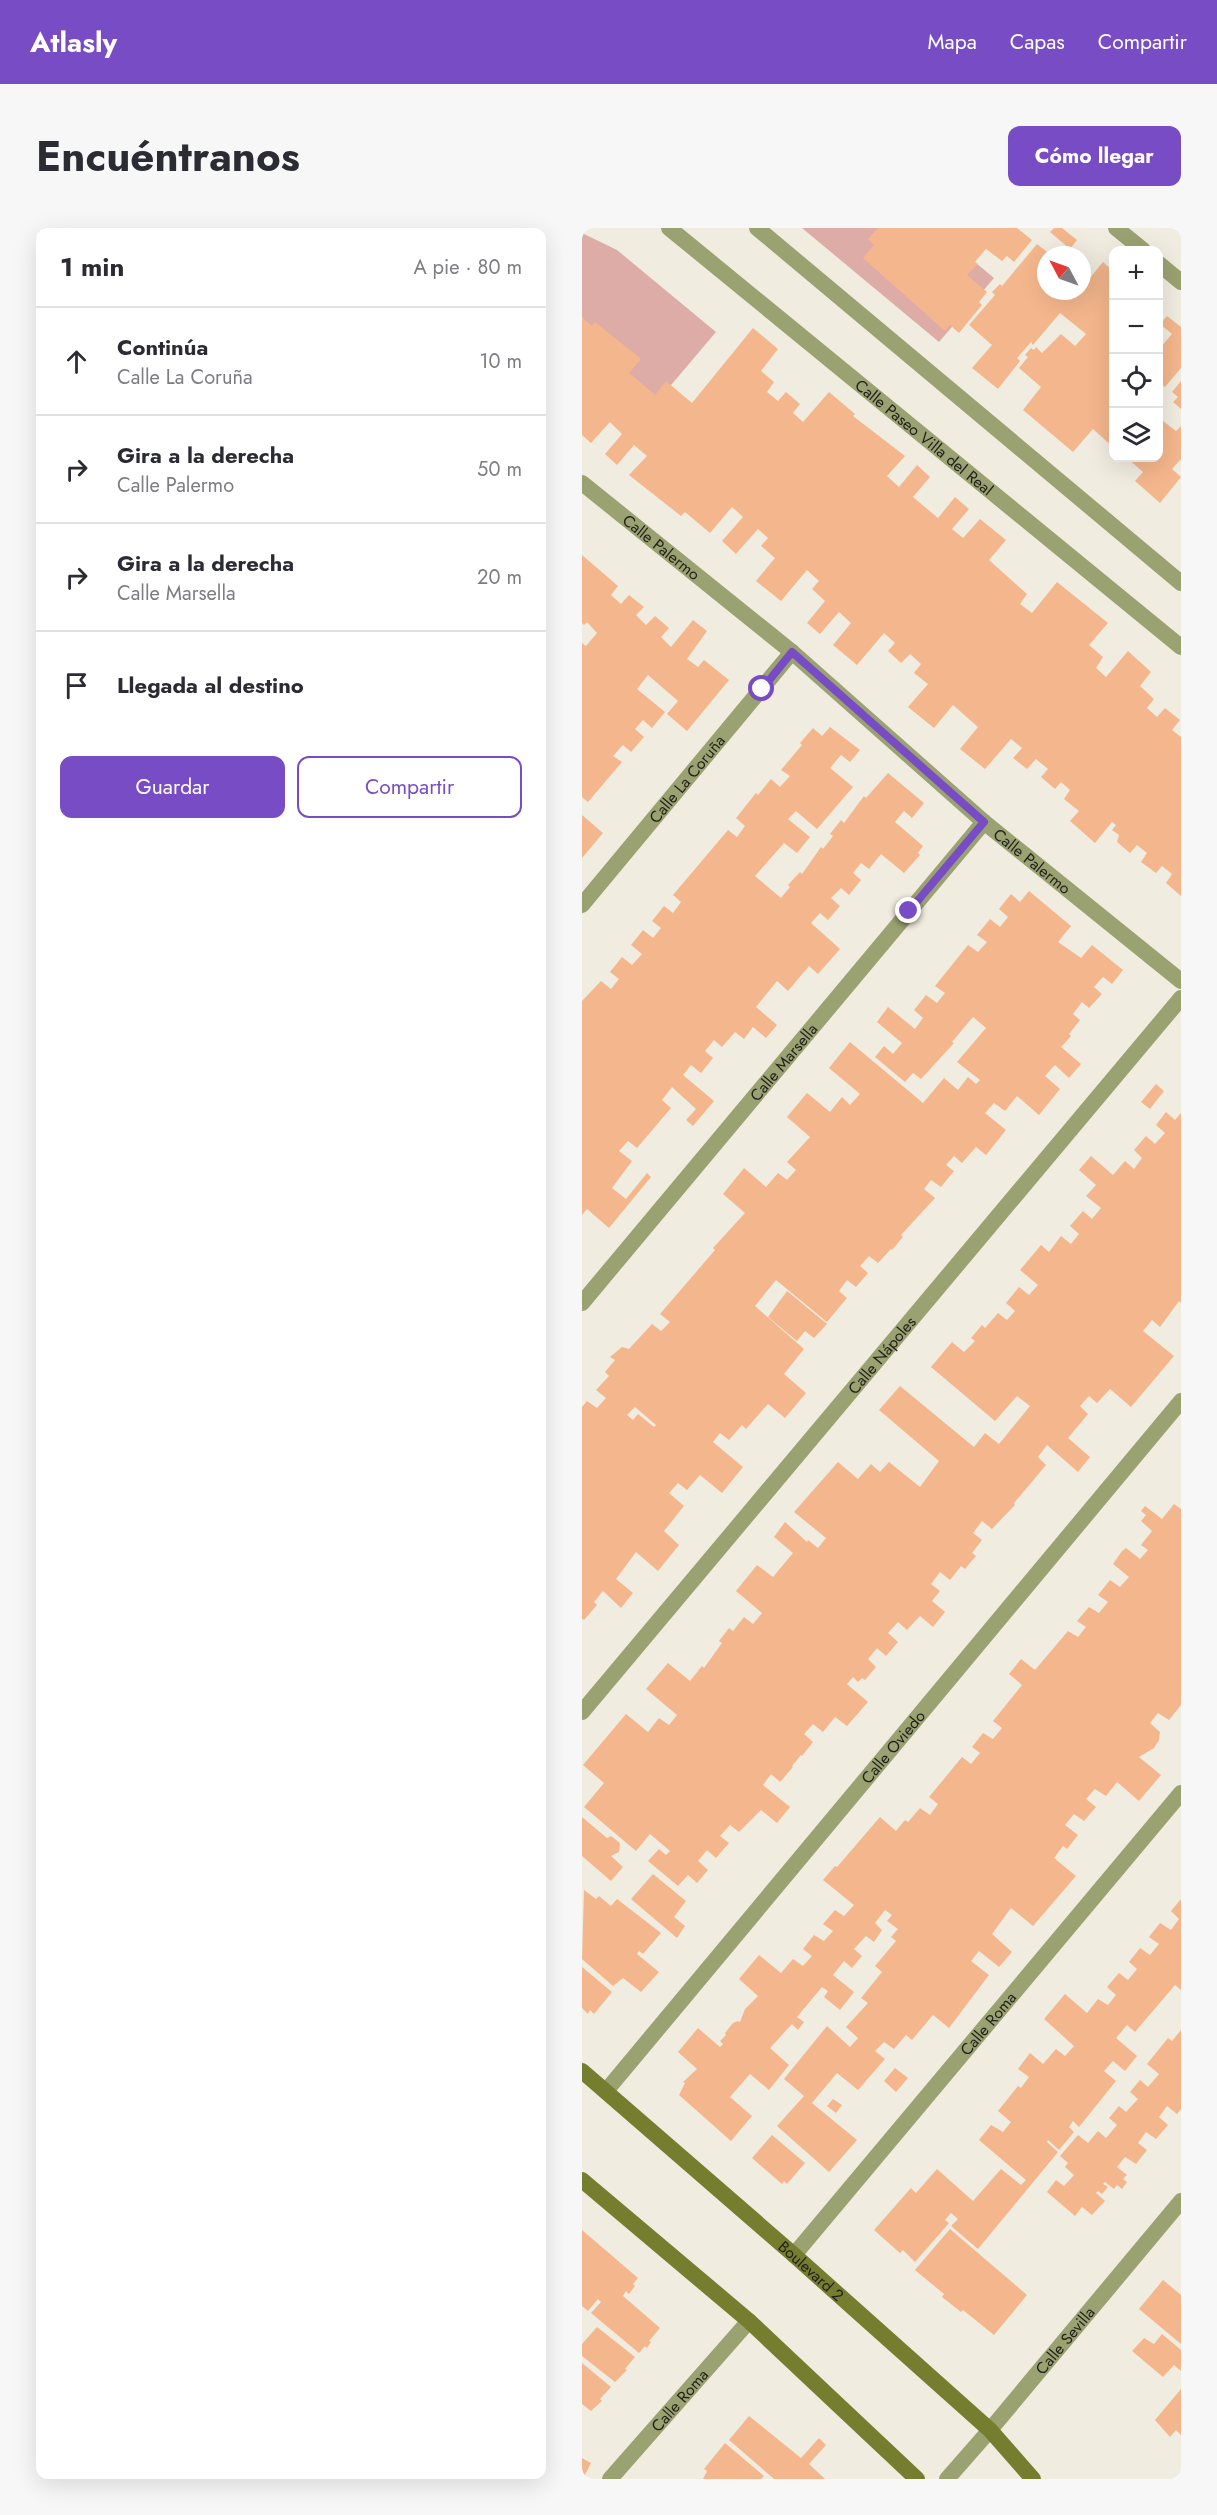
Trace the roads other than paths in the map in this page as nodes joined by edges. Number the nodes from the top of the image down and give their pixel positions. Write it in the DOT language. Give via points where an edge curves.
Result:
graph roads {
  1 [pos="669,228"];
  2 [pos="757,228"];
  3 [pos="1124,230"];
  4 [pos="1139,246"];
  5 [pos="1163,267"];
  6 [pos="1181,282"];
  7 [pos="582,483"];
  8 [pos="1181,584"];
  9 [pos="1181,647"];
  10 [pos="792,652"];
  11 [pos="984,822"];
  12 [pos="582,906"];
  13 [pos="1181,981"];
  14 [pos="1181,998"];
  15 [pos="582,1303"];
  16 [pos="1181,1401"];
  17 [pos="582,1712"];
  18 [pos="1181,1793"];
  19 [pos="582,2071"];
  20 [pos="606,2091"];
  21 [pos="582,2180"];
  22 [pos="1181,2201"];
  23 [pos="794,2255"];
  24 [pos="749,2321"];
  25 [pos="990,2430"];
  26 [pos="610,2479"];
  27 [pos="917,2479"];
  28 [pos="946,2479"];
  29 [pos="1033,2479"];
  1 -- 9 [label="street, Calle Paseo Villa del Real"];
  2 -- 8 [label="street"];
  3 -- 4 [label="street"];
  5 -- 6 [label="street"];
  7 -- 10 [label="street, Calle Palermo"];
  10 -- 11 [label="street, Calle Palermo"];
  10 -- 12 [label="street, Calle La Coruña"];
  11 -- 13 [label="street, Calle Palermo"];
  11 -- 15 [label="street, Calle Marsella"];
  14 -- 17 [label="street, Calle Nápoles"];
  16 -- 20 [label="street, Calle Oviedo"];
  18 -- 23 [label="street, Calle Roma"];
  19 -- 20 [label="main road, Boulevard 2"];
  20 -- 23 [label="main road, Boulevard 2"];
  21 -- 24 [label="main road"];
  22 -- 25 [label="street, Calle Sevilla"];
  23 -- 25 [label="main road, Boulevard 2"];
  24 -- 26 [label="street, Calle Roma"];
  24 -- 27 [label="main road"];
  25 -- 28 [label="street, Calle Sevilla"];
  25 -- 29 [label="main road, Boulevard 2"];
}
